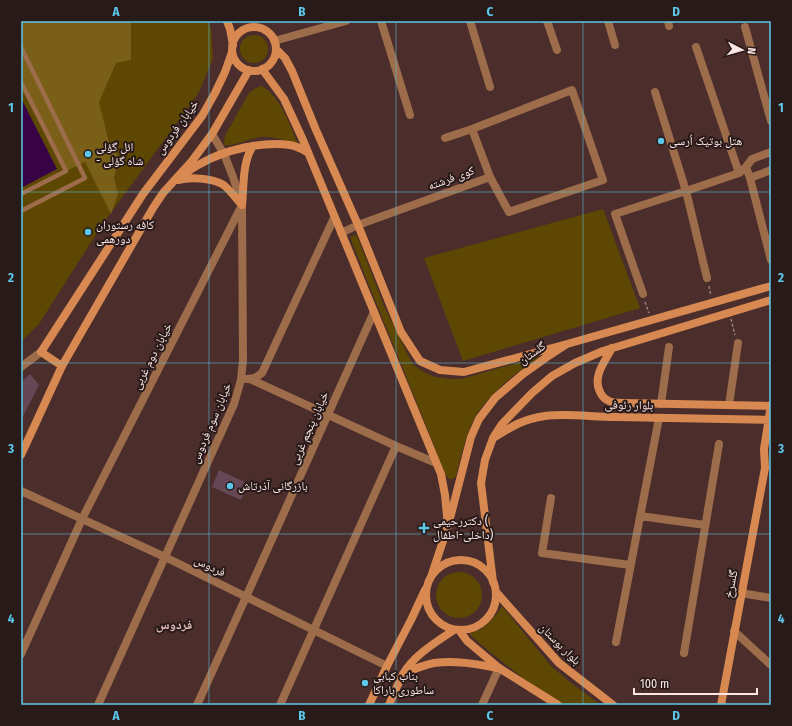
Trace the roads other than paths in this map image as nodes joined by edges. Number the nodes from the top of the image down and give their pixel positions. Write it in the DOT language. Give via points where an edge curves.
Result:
graph roads {
  1 [pos="227,21"];
  2 [pos="246,21"];
  3 [pos="346,21"];
  4 [pos="381,21"];
  5 [pos="470,21"];
  6 [pos="547,21"];
  7 [pos="608,21"];
  8 [pos="255,27"];
  9 [pos="745,27"];
  10 [pos="275,45"];
  11 [pos="615,45"];
  12 [pos="21,47"];
  13 [pos="696,47"];
  14 [pos="233,48"];
  15 [pos="556,50"];
  16 [pos="262,69"];
  17 [pos="249,70"];
  18 [pos="21,82"];
  19 [pos="490,87"];
  20 [pos="655,92"];
  21 [pos="410,115"];
  22 [pos="771,121"];
  23 [pos="472,129"];
  24 [pos="212,134"];
  25 [pos="445,138"];
  26 [pos="253,146"];
  27 [pos="307,152"];
  28 [pos="771,152"];
  29 [pos="224,154"];
  30 [pos="746,167"];
  31 [pos="771,170"];
  32 [pos="739,173"];
  33 [pos="490,177"];
  34 [pos="750,178"];
  35 [pos="173,181"];
  36 [pos="686,191"];
  37 [pos="21,194"];
  38 [pos="242,205"];
  39 [pos="21,211"];
  40 [pos="334,218"];
  41 [pos="358,225"];
  42 [pos="341,234"];
  43 [pos="771,260"];
  44 [pos="707,278"];
  45 [pos="771,287"];
  46 [pos="643,294"];
  47 [pos="771,295"];
  48 [pos="771,300"];
  49 [pos="374,312"];
  50 [pos="738,342"];
  51 [pos="567,344"];
  52 [pos="669,347"];
  53 [pos="612,348"];
  54 [pos="41,352"];
  55 [pos="62,366"];
  56 [pos="21,367"];
  57 [pos="250,379"];
  58 [pos="241,380"];
  59 [pos="661,404"];
  60 [pos="729,405"];
  61 [pos="771,406"];
  62 [pos="328,414"];
  63 [pos="659,418"];
  64 [pos="770,420"];
  65 [pos="492,438"];
  66 [pos="719,444"];
  67 [pos="396,446"];
  68 [pos="768,452"];
  69 [pos="21,455"];
  70 [pos="436,463"];
  71 [pos="21,491"];
  72 [pos="551,498"];
  73 [pos="640,516"];
  74 [pos="82,519"];
  75 [pos="448,526"];
  76 [pos="706,526"];
  77 [pos="165,557"];
  78 [pos="630,565"];
  79 [pos="432,574"];
  80 [pos="493,582"];
  81 [pos="428,583"];
  82 [pos="496,592"];
  83 [pos="742,593"];
  84 [pos="246,597"];
  85 [pos="771,598"];
  86 [pos="313,630"];
  87 [pos="456,630"];
  88 [pos="734,631"];
  89 [pos="616,642"];
  90 [pos="684,653"];
  91 [pos="21,654"];
  92 [pos="771,665"];
  93 [pos="387,666"];
  94 [pos="499,668"];
  95 [pos="404,673"];
  96 [pos="98,705"];
  97 [pos="197,705"];
  98 [pos="280,705"];
  99 [pos="369,705"];
  100 [pos="389,705"];
  101 [pos="482,705"];
  102 [pos="558,705"];
  103 [pos="613,705"];
  104 [pos="721,705"];
  1 -- 14 [label="main road"];
  2 -- 8 [label="main road"];
  3 -- 10 [label="street"];
  4 -- 21 [label="street"];
  5 -- 19 [label="street"];
  6 -- 15 [label="street"];
  7 -- 11 [label="street"];
  8 -- 10 [label="main road" via="267,32"];
  8 -- 14 [label="main road" via="238,34"];
  9 -- 22 [label="street"];
  10 -- 16 [label="main road" via="272,61"];
  10 -- 41 [label="main road" via="292,71"];
  12 -- 39 [label="lane" via="84,178"];
  13 -- 32 [label="street"];
  14 -- 17 [label="main road" via="234,58 238,64"];
  14 -- 54 [label="main road, خیابان فردوس" via="225,72 202,116 143,194"];
  16 -- 17 [label="main road"];
  16 -- 27 [label="main road" via="284,99"];
  17 -- 24 [label="main road"];
  18 -- 37 [label="lane" via="66,172"];
  20 -- 36 [label="street"];
  23 -- 25 [label="street"];
  23 -- 33 [label="street"];
  23 -- 33 [label="street, کوی فرشته" via="572,90 603,180 508,212"];
  24 -- 29 [label="street, خیابان سوم فردوس"];
  24 -- 35 [label="main road"];
  26 -- 27 [label="main road" via="292,145"];
  26 -- 29 [label="main road"];
  26 -- 38 [label="main road" via="245,167"];
  27 -- 40 [label="main road"];
  28 -- 30 [label="street" via="752,159"];
  29 -- 35 [label="main road" via="200,164"];
  29 -- 38 [label="street, خیابان سوم فردوس"];
  30 -- 32 [label="street"];
  30 -- 34 [label="street"];
  31 -- 34 [label="street"];
  32 -- 36 [label="street"];
  33 -- 41 [label="street, کوی فرشته"];
  34 -- 43 [label="street"];
  35 -- 38 [label="main road" via="198,178 222,184"];
  35 -- 55 [label="main road" via="153,208"];
  36 -- 44 [label="street"];
  36 -- 46 [label="street" via="615,214"];
  38 -- 58 [label="street, خیابان سوم فردوس" via="244,360"];
  38 -- 74 [label="street, خیابان دوم غربی"];
  40 -- 42 [label="main road"];
  40 -- 57 [label="street" via="262,373"];
  41 -- 42 [label="street, کوی فرشته"];
  41 -- 51 [label="main road" via="402,332 420,361 440,370 464,372"];
  42 -- 49 [label="main road"];
  45 -- 47 [label="main road"];
  45 -- 51 [label="main road, گلستان"];
  48 -- 53 [label="main road"];
  49 -- 62 [label="street, خیابان پنجم غربی"];
  49 -- 70 [label="main road"];
  50 -- 60 [label="street"];
  51 -- 75 [label="main road, گلستان" via="523,374 495,398 479,418 471,437"];
  52 -- 59 [label="street"];
  53 -- 59 [label="main road, بلوار رئوفی" via="597,381 602,397 612,402"];
  53 -- 65 [label="main road" via="575,363 552,376 502,424"];
  54 -- 55 [label="main road"];
  54 -- 56 [label="street"];
  55 -- 69 [label="main road"];
  57 -- 58 [label="street"];
  57 -- 62 [label="street"];
  58 -- 77 [label="street, خیابان سوم فردوس" via="234,404"];
  59 -- 60 [label="main road, بلوار رئوفی"];
  59 -- 63 [label="main road"];
  60 -- 61 [label="main road, بلوار رئوفی"];
  61 -- 64 [label="main road, گلسرخ"];
  62 -- 67 [label="street"];
  62 -- 84 [label="street, خیابان پنجم غربی"];
  63 -- 64 [label="main road, بلوار رئوفی"];
  63 -- 65 [label="main road, بلوار رئوفی" via="546,416 514,425"];
  63 -- 73 [label="street"];
  64 -- 68 [label="main road, گلسرخ"];
  65 -- 80 [label="main road" via="481,483"];
  66 -- 76 [label="street"];
  67 -- 70 [label="street"];
  67 -- 86 [label="street"];
  68 -- 83 [label="main road, گلسرخ"];
  70 -- 75 [label="main road" via="446,495"];
  71 -- 74 [label="street, فردوس"];
  72 -- 78 [label="street" via="542,553"];
  73 -- 76 [label="street"];
  73 -- 78 [label="street"];
  74 -- 77 [label="street, فردوس"];
  74 -- 91 [label="street, خیابان دوم غربی"];
  75 -- 79 [label="main road, گلستان"];
  76 -- 90 [label="street"];
  77 -- 84 [label="street, فردوس"];
  77 -- 96 [label="street, خیابان سوم فردوس"];
  78 -- 89 [label="street"];
  79 -- 80 [label="main road" via="449,562 470,561 484,569"];
  79 -- 81 [label="main road"];
  80 -- 82 [label="main road"];
  81 -- 87 [label="main road" via="426,603 430,613 444,627"];
  81 -- 93 [label="main road"];
  82 -- 87 [label="main road" via="492,612 486,620 469,630"];
  82 -- 103 [label="main road, بلوار بوستان" via="559,663"];
  83 -- 85 [label="street"];
  83 -- 88 [label="main road, گلسرخ"];
  84 -- 86 [label="street, فردوس"];
  84 -- 97 [label="street, خیابان پنجم غربی"];
  86 -- 93 [label="street, فردوس"];
  86 -- 98 [label="street"];
  87 -- 94 [label="main road"];
  87 -- 95 [label="main road" via="428,648"];
  88 -- 92 [label="street"];
  88 -- 104 [label="main road, گلسرخ"];
  93 -- 99 [label="main road"];
  94 -- 95 [label="main road" via="456,662 435,663"];
  94 -- 101 [label="street"];
  94 -- 102 [label="main road"];
  95 -- 100 [label="main road"];
}
